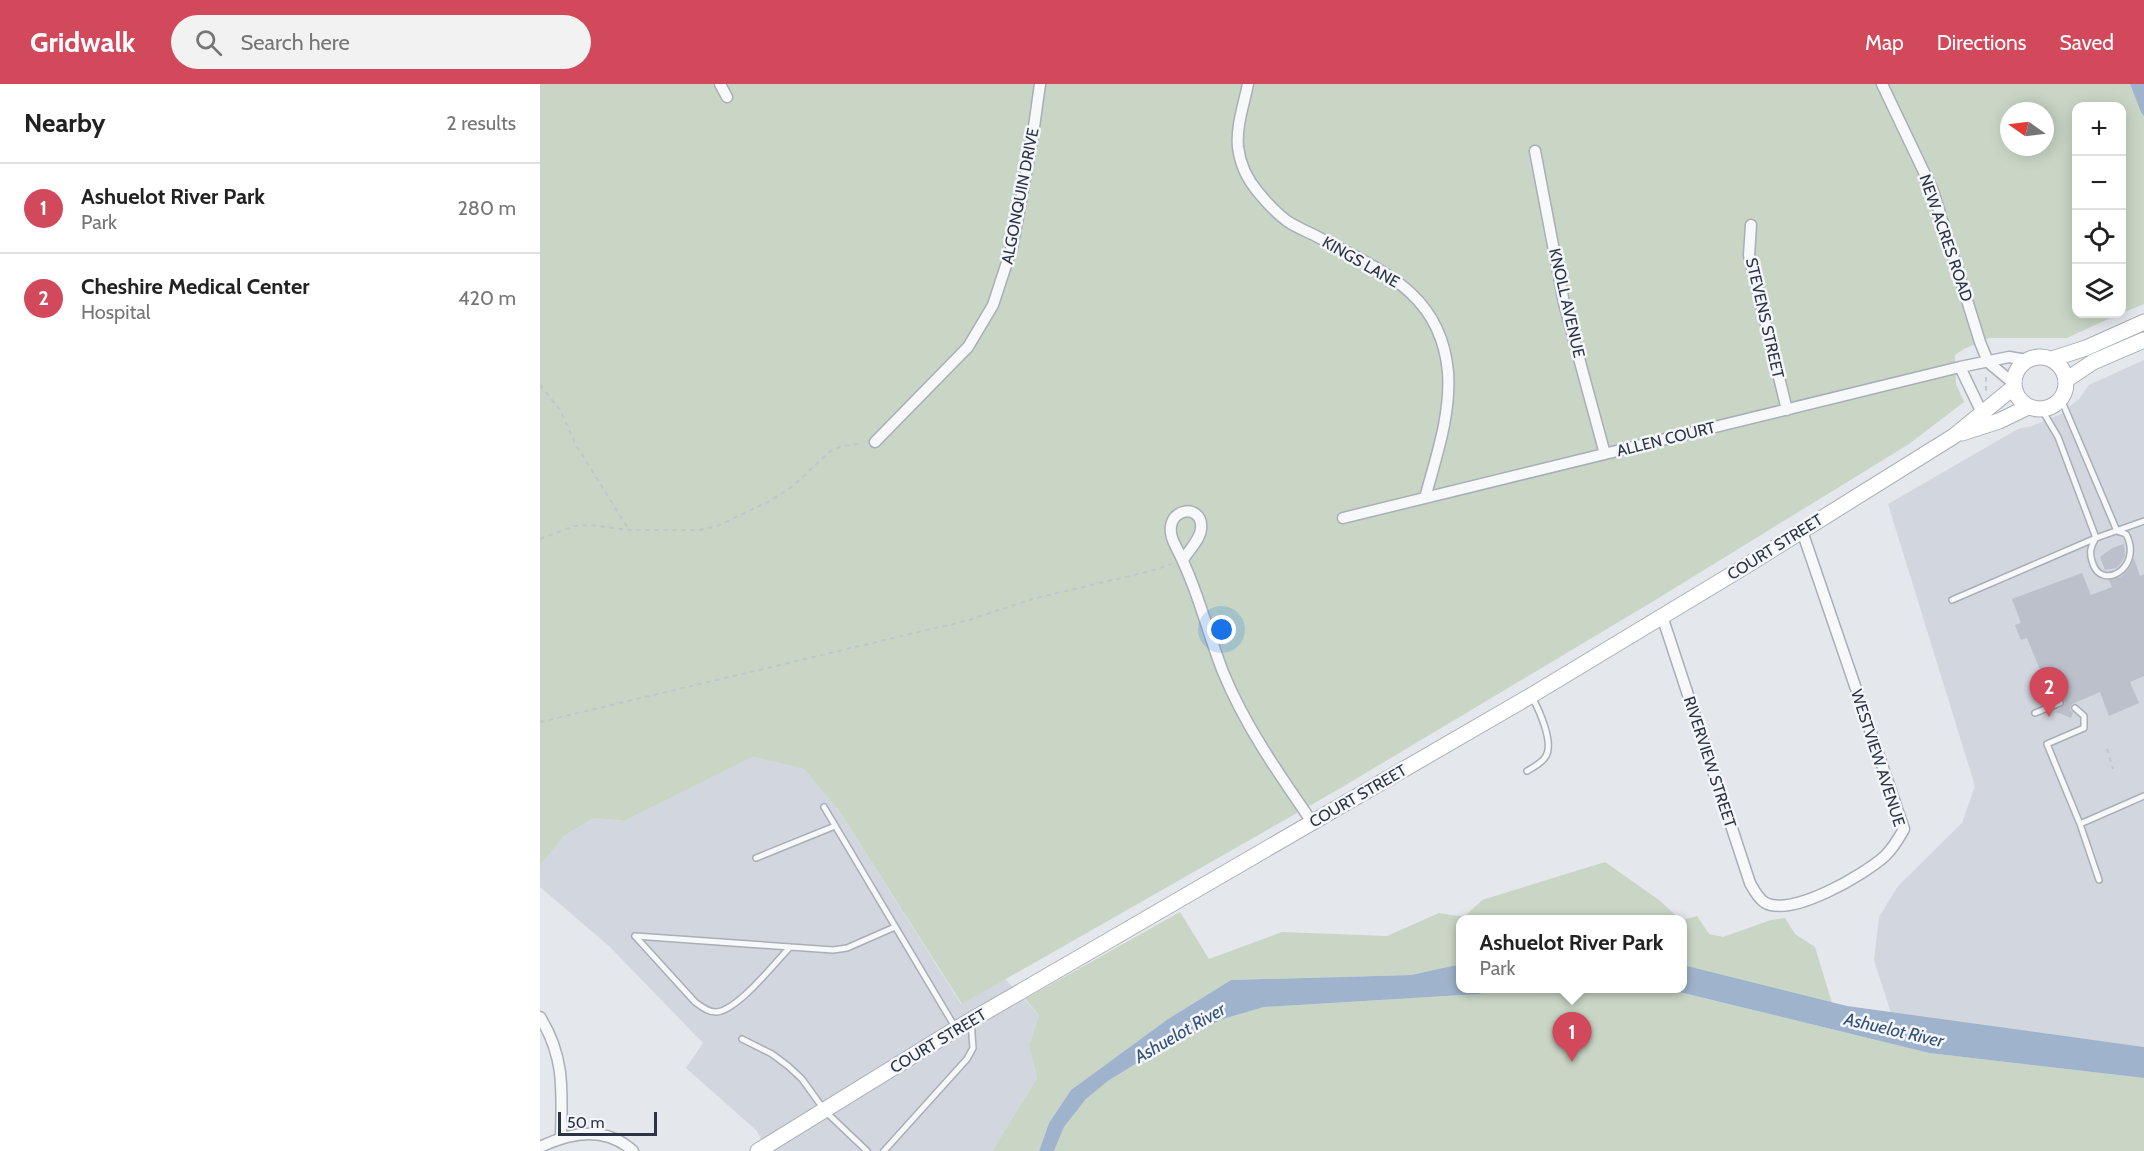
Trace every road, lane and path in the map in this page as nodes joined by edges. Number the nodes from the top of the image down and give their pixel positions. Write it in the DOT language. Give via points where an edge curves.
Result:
graph roads {
  1 [pos="720,84"];
  2 [pos="1040,84"];
  3 [pos="1248,84"];
  4 [pos="1882,84"];
  5 [pos="728,97"];
  6 [pos="1534,151"];
  7 [pos="1751,225"];
  8 [pos="2144,322"];
  9 [pos="2144,340"];
  10 [pos="2052,359"];
  11 [pos="2027,360"];
  12 [pos="1960,367"];
  13 [pos="1987,368"];
  14 [pos="2066,380"];
  15 [pos="540,385"];
  16 [pos="2014,385"];
  17 [pos="1988,397"];
  18 [pos="2061,399"];
  19 [pos="2035,408"];
  20 [pos="1787,410"];
  21 [pos="1982,413"];
  22 [pos="1954,436"];
  23 [pos="875,442"];
  24 [pos="1605,454"];
  25 [pos="1425,498"];
  26 [pos="1343,518"];
  27 [pos="2144,521"];
  28 [pos="629,530"];
  29 [pos="1802,531"];
  30 [pos="2117,531"];
  31 [pos="2096,538"];
  32 [pos="540,539"];
  33 [pos="1183,560"];
  34 [pos="1952,600"];
  35 [pos="1662,616"];
  36 [pos="1532,695"];
  37 [pos="2060,703"];
  38 [pos="2075,708"];
  39 [pos="2035,713"];
  40 [pos="540,722"];
  41 [pos="2107,750"];
  42 [pos="2113,769"];
  43 [pos="1527,771"];
  44 [pos="2144,796"];
  45 [pos="824,807"];
  46 [pos="1312,822"];
  47 [pos="2080,824"];
  48 [pos="835,826"];
  49 [pos="756,858"];
  50 [pos="2100,880"];
  51 [pos="1765,903"];
  52 [pos="895,927"];
  53 [pos="790,947"];
  54 [pos="540,1017"];
  55 [pos="971,1021"];
  56 [pos="956,1029"];
  57 [pos="742,1039"];
  58 [pos="825,1111"];
  59 [pos="561,1137"];
  60 [pos="540,1147"];
  61 [pos="633,1151"];
  62 [pos="758,1151"];
  63 [pos="867,1151"];
  64 [pos="884,1151"];
  1 -- 5 [label="street"];
  2 -- 23 [label="street, ALGONQUIN DRIVE" via="1013,244 993,305 968,346"];
  3 -- 25 [label="street, KINGS LANE" via="1238,146 1242,167 1255,187 1287,221 1388,274 1415,295 1439,336 1448,372 1447,415"];
  4 -- 13 [label="street, NEW ACRES ROAD" via="1933,191"];
  6 -- 24 [label="street, KNOLL AVENUE" via="1564,303"];
  7 -- 20 [label="street, STEVENS STREET" via="1749,255"];
  8 -- 10 [label="main road"];
  9 -- 14 [label="main road" via="2093,362"];
  10 -- 11 [label="main road"];
  10 -- 14 [label="main road" via="2059,364"];
  11 -- 13 [label="street, ALLEN COURT" via="2009,357"];
  11 -- 16 [label="main road, COURT STREET" via="2018,369"];
  12 -- 13 [label="street, ALLEN COURT"];
  12 -- 20 [label="street, ALLEN COURT"];
  12 -- 21 [label="street"];
  13 -- 16 [label="street"];
  13 -- 17 [label="path" via="1984,387"];
  14 -- 18 [label="main road"];
  15 -- 28 [label="path" via="560,410 576,446"];
  16 -- 19 [label="main road" via="2019,399"];
  16 -- 21 [label="main road, COURT STREET"];
  18 -- 19 [label="main road, COURT STREET" via="2049,408"];
  18 -- 30 [label="lane"];
  19 -- 22 [label="main road, COURT STREET"];
  19 -- 31 [label="lane" via="2058,437"];
  20 -- 24 [label="street, ALLEN COURT"];
  21 -- 22 [label="main road, COURT STREET"];
  22 -- 29 [label="main road, COURT STREET"];
  23 -- 28 [label="path" via="830,451 793,486 717,526 699,530"];
  24 -- 25 [label="street, ALLEN COURT"];
  25 -- 26 [label="street, ALLEN COURT"];
  27 -- 30 [label="lane"];
  28 -- 32 [label="path" via="574,526"];
  29 -- 35 [label="main road, COURT STREET"];
  29 -- 51 [label="street, WESTVIEW AVENUE" via="1904,829 1887,854 1842,885 1795,903"];
  30 -- 31 [label="lane"];
  30 -- 31 [label="lane" via="2126,534 2135,549 2133,566 2122,573 2104,575 2093,566 2090,554"];
  31 -- 34 [label="lane"];
  33 -- 40 [label="path" via="1032,598 969,620"];
  33 -- 46 [label="street" via="1235,697 1280,776"];
  35 -- 36 [label="main road, COURT STREET"];
  35 -- 51 [label="street, RIVERVIEW STREET" via="1750,883"];
  36 -- 43 [label="lane" via="1549,746 1540,763"];
  36 -- 46 [label="main road, COURT STREET"];
  37 -- 39 [label="lane"];
  38 -- 47 [label="lane" via="2084,716 2084,728 2047,744"];
  41 -- 42 [label="path"];
  44 -- 47 [label="lane"];
  45 -- 48 [label="lane"];
  46 -- 55 [label="main road, COURT STREET"];
  47 -- 50 [label="lane"];
  48 -- 49 [label="lane"];
  48 -- 52 [label="lane"];
  52 -- 53 [label="lane" via="847,948"];
  52 -- 56 [label="lane"];
  53 -- 53 [label="lane" via="746,995 717,1012 695,1002 635,936"];
  54 -- 59 [label="street" via="558,1054"];
  55 -- 56 [label="main road, COURT STREET"];
  55 -- 64 [label="lane" via="973,1048 967,1059"];
  56 -- 58 [label="main road, COURT STREET"];
  57 -- 58 [label="lane" via="788,1066"];
  58 -- 62 [label="main road, COURT STREET"];
  58 -- 63 [label="lane"];
  59 -- 60 [label="street"];
  59 -- 61 [label="street" via="592,1133 609,1136"];
}
